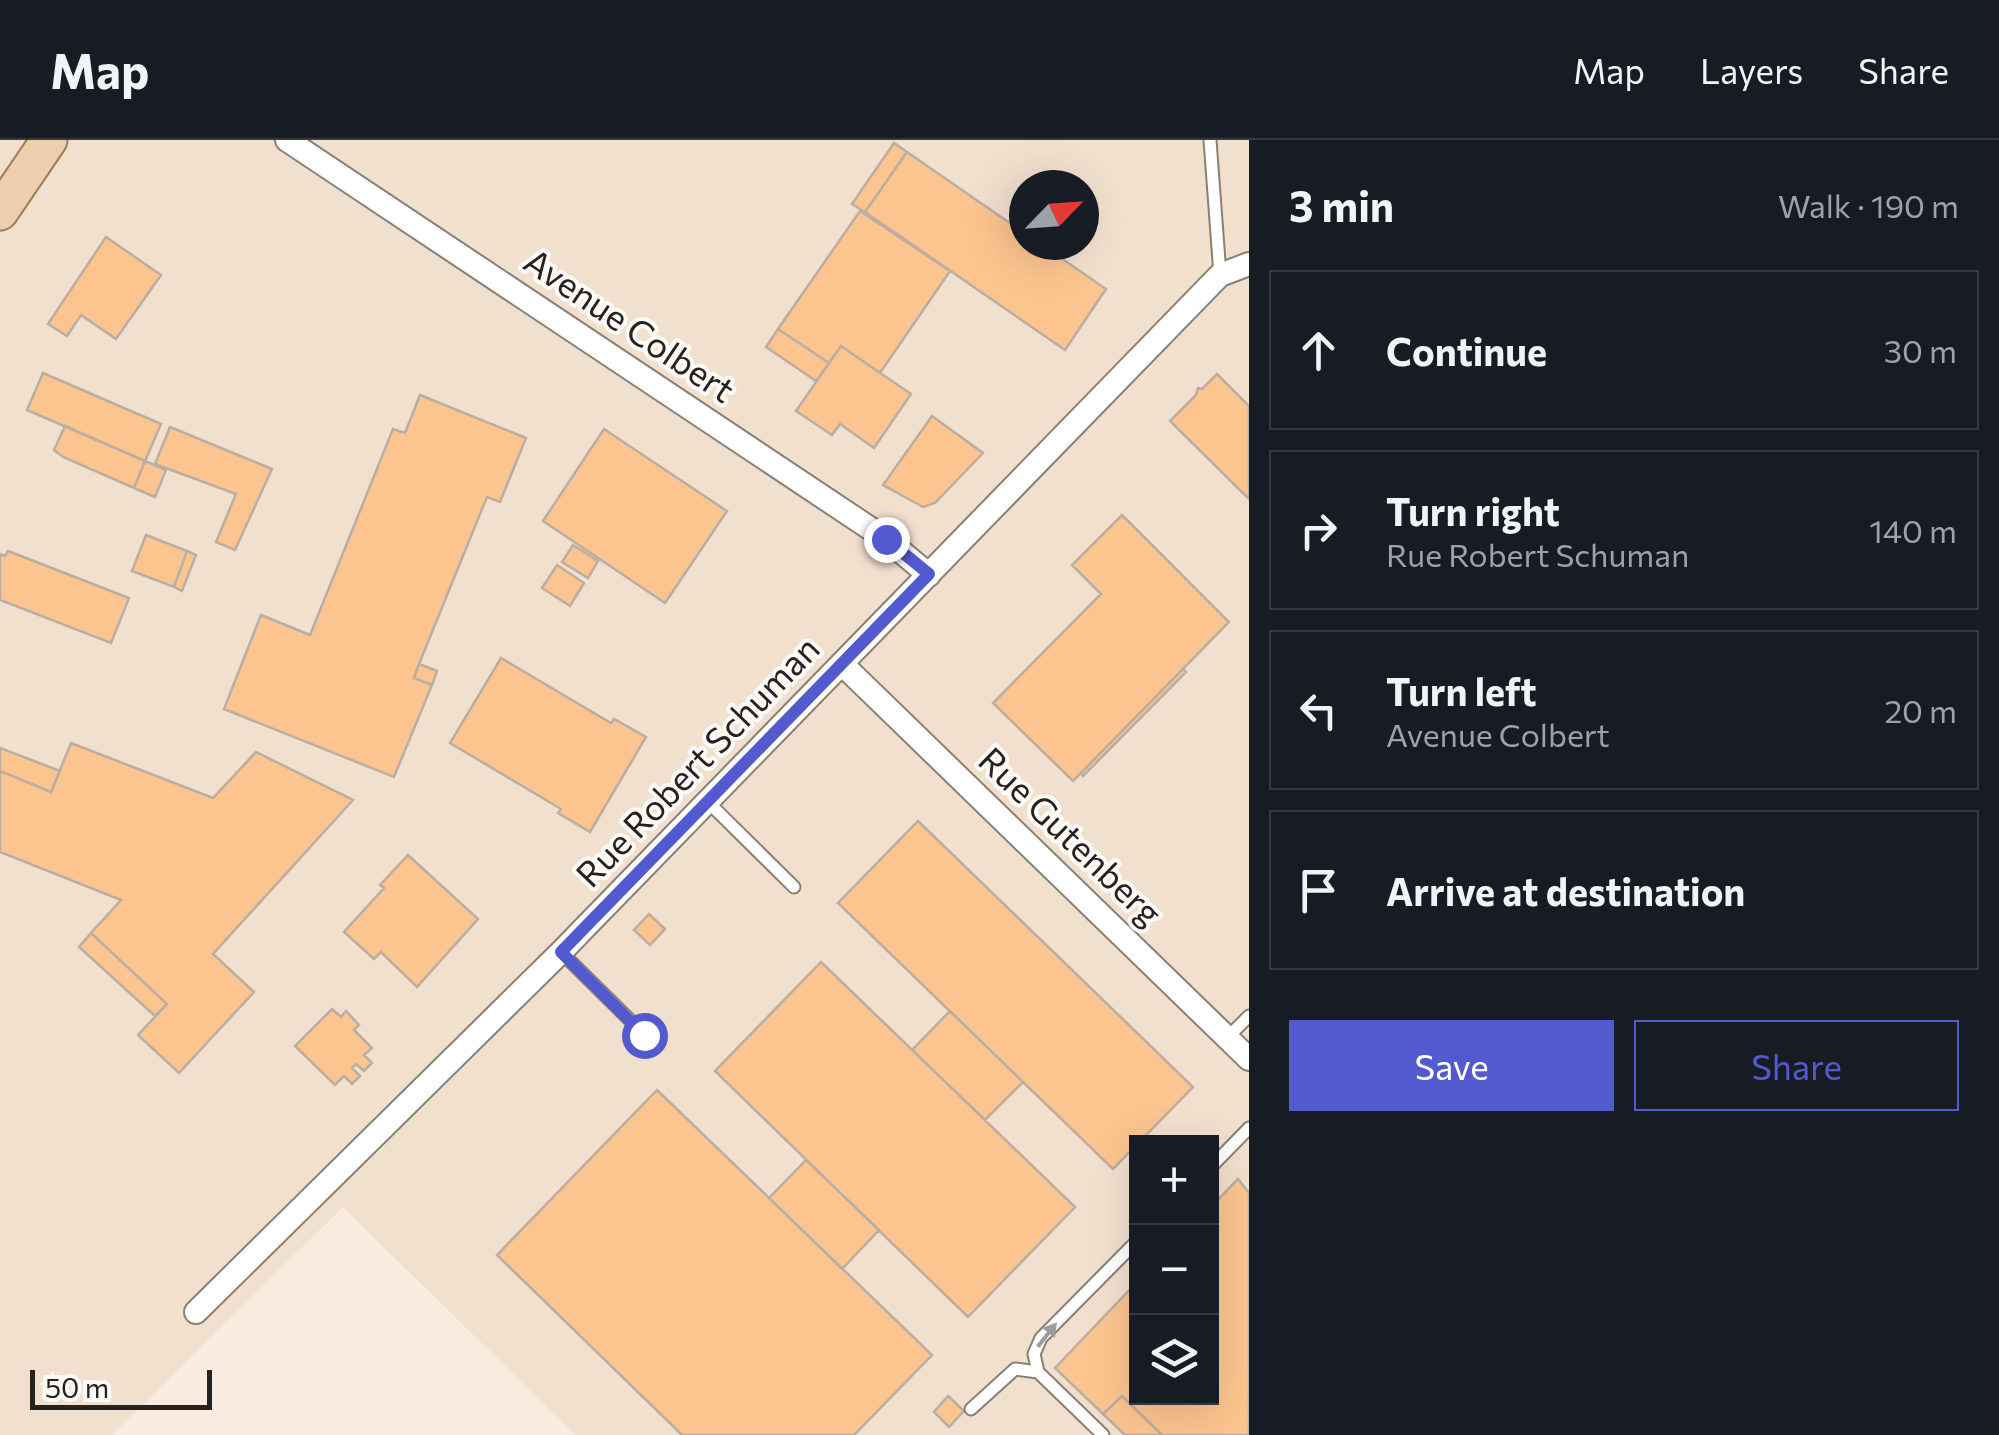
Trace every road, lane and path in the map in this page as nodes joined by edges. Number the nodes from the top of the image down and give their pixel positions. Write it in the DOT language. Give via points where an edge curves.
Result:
graph roads {
  1 [pos="49,140"];
  2 [pos="287,140"];
  3 [pos="1210,140"];
  4 [pos="0,212"];
  5 [pos="1249,264"];
  6 [pos="1220,276"];
  7 [pos="929,574"];
  8 [pos="843,665"];
  9 [pos="708,802"];
  10 [pos="794,887"];
  11 [pos="561,952"];
  12 [pos="1249,1016"];
  13 [pos="644,1035"];
  14 [pos="1227,1038"];
  15 [pos="1249,1059"];
  16 [pos="1249,1128"];
  17 [pos="1219,1159"];
  18 [pos="1129,1249"];
  19 [pos="196,1312"];
  20 [pos="1038,1372"];
  21 [pos="972,1408"];
  22 [pos="1103,1435"];
  1 -- 4 [label="main road"];
  2 -- 7 [label="street, Avenue Colbert"];
  3 -- 6 [label="lane"];
  5 -- 6 [label="street, Rue Robert Schuman"];
  6 -- 7 [label="street, Rue Robert Schuman"];
  7 -- 8 [label="street, Rue Robert Schuman"];
  8 -- 9 [label="street, Rue Robert Schuman"];
  8 -- 14 [label="street, Rue Gutenberg"];
  9 -- 10 [label="lane"];
  9 -- 11 [label="street, Rue Robert Schuman"];
  11 -- 13 [label="lane"];
  11 -- 19 [label="street, Rue Robert Schuman"];
  12 -- 14 [label="lane"];
  14 -- 15 [label="street, Rue Gutenberg"];
  16 -- 17 [label="lane"];
  20 -- 18 [label="lane, one-way" via="1034,1354 1042,1338"];
  20 -- 21 [label="lane" via="1015,1369"];
  20 -- 22 [label="lane"];
}
